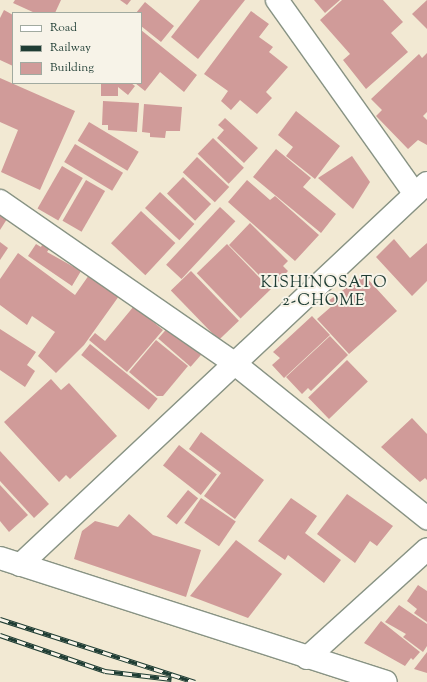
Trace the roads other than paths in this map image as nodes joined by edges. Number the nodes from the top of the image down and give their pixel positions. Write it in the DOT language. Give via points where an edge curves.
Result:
graph roads {
  1 [pos="276,0"];
  2 [pos="421,188"];
  3 [pos="0,201"];
  4 [pos="234,363"];
  5 [pos="427,518"];
  6 [pos="427,549"];
  7 [pos="0,558"];
  8 [pos="20,565"];
  9 [pos="307,658"];
  10 [pos="386,682"];
  1 -- 2 [label="street"];
  2 -- 4 [label="street"];
  3 -- 4 [label="street"];
  4 -- 5 [label="street"];
  4 -- 8 [label="street"];
  6 -- 9 [label="street"];
  7 -- 8 [label="street"];
  8 -- 9 [label="street"];
  9 -- 10 [label="street"];
}
